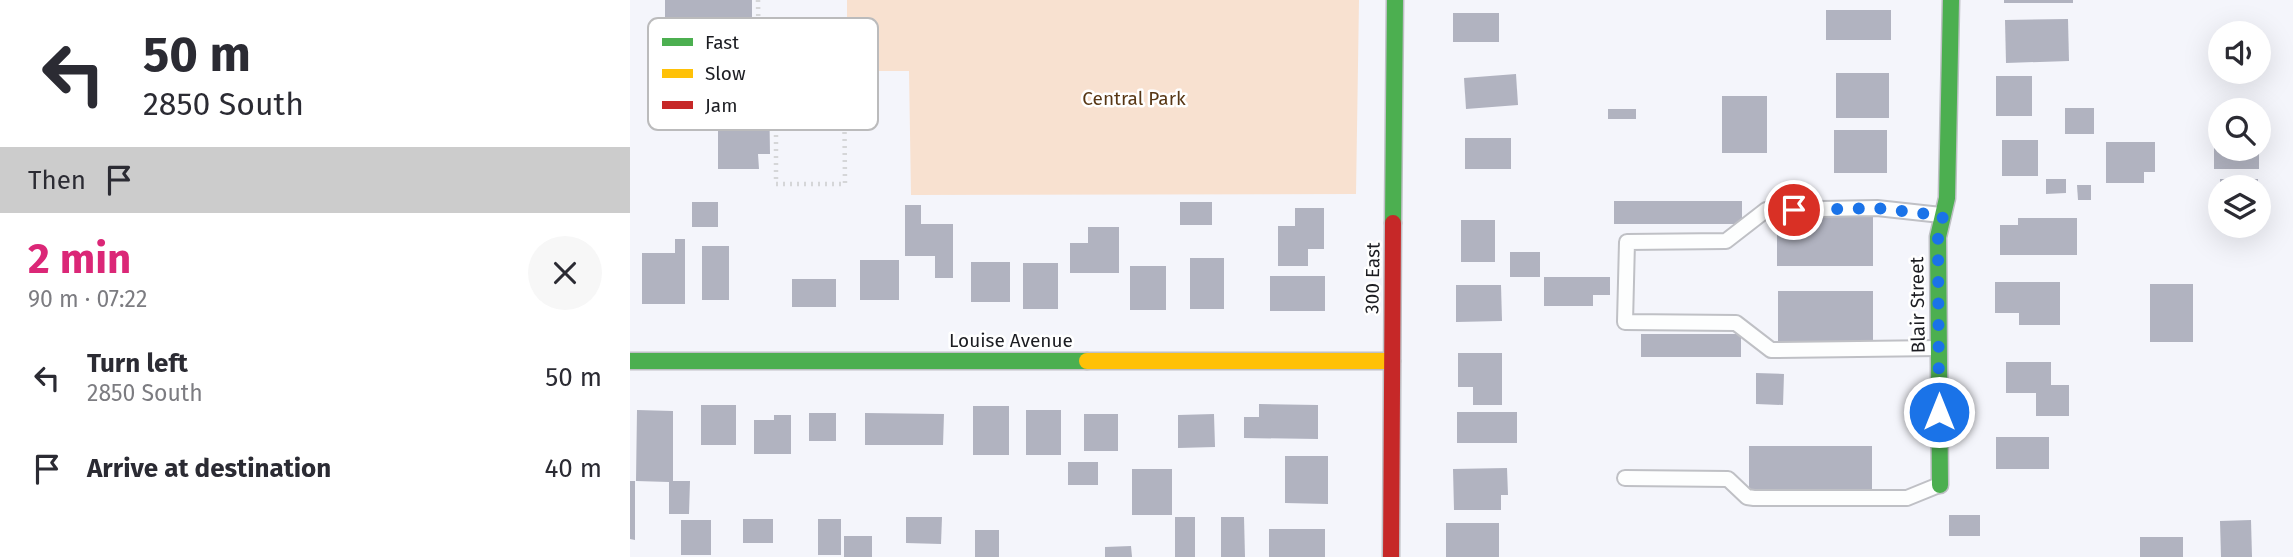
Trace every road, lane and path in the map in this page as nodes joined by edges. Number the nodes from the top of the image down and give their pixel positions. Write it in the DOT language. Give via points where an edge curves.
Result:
graph roads {
  1 [pos="758,0"];
  2 [pos="1395,0"];
  3 [pos="1951,0"];
  4 [pos="758,18"];
  5 [pos="776,130"];
  6 [pos="845,130"];
  7 [pos="1943,216"];
  8 [pos="1939,348"];
  9 [pos="630,361"];
  10 [pos="1392,361"];
  11 [pos="1625,478"];
  12 [pos="1940,485"];
  13 [pos="1391,557"];
  1 -- 4 [label="path"];
  2 -- 10 [label="street, 300 East"];
  3 -- 7 [label="street, Blair Street"];
  5 -- 6 [label="path" via="776,184 845,184"];
  7 -- 8 [label="street, Blair Street" via="1938,237"];
  7 -- 8 [label="lane" via="1877,208 1766,210 1726,241 1627,242 1625,322 1736,323 1771,350"];
  8 -- 12 [label="street, Blair Street"];
  9 -- 10 [label="street, Louise Avenue"];
  10 -- 13 [label="street, 300 East"];
  11 -- 12 [label="lane" via="1728,480 1754,498 1906,498"];
}
